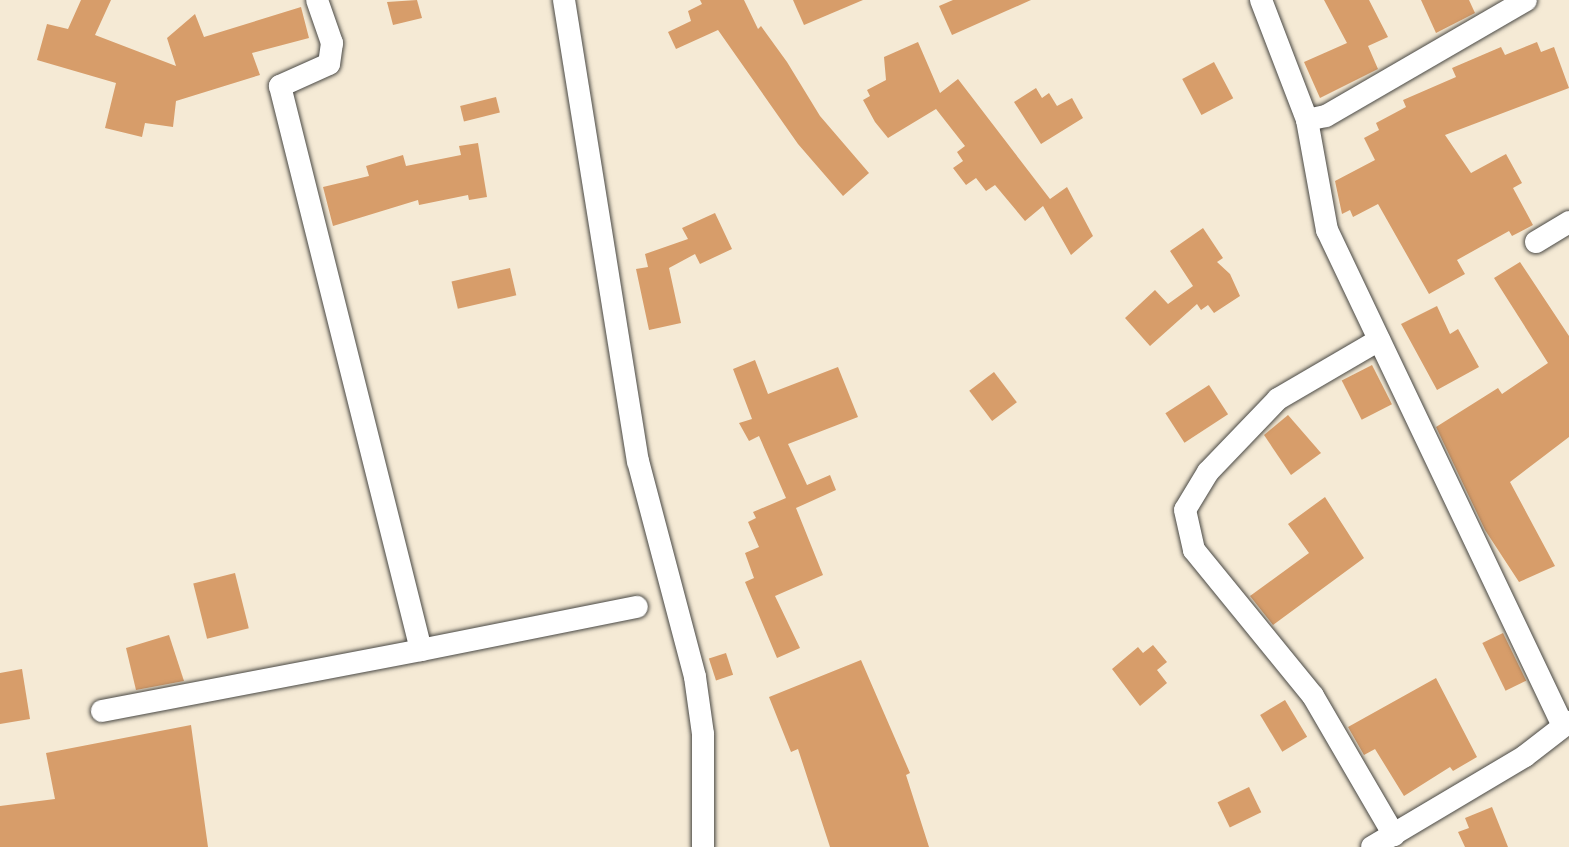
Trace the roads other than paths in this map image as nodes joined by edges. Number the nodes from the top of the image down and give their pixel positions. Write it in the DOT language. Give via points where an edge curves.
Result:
graph roads {
  1 [pos="317,0"];
  2 [pos="564,0"];
  3 [pos="1261,0"];
  4 [pos="1526,0"];
  5 [pos="1307,120"];
  6 [pos="1569,222"];
  7 [pos="1536,242"];
  8 [pos="1379,340"];
  9 [pos="637,607"];
  10 [pos="421,650"];
  11 [pos="102,711"];
  12 [pos="1566,724"];
  13 [pos="1394,835"];
  14 [pos="703,847"];
  15 [pos="1372,847"];
  1 -- 10 [label="street" via="332,43 329,64 280,86"];
  2 -- 14 [label="street" via="638,461 695,677 703,734"];
  3 -- 5 [label="street"];
  4 -- 5 [label="street" via="1326,116"];
  5 -- 8 [label="street" via="1327,230"];
  6 -- 7 [label="street"];
  8 -- 12 [label="street"];
  8 -- 13 [label="street" via="1278,399 1208,472 1185,510 1194,550 1313,696"];
  9 -- 10 [label="street"];
  10 -- 11 [label="street"];
  12 -- 13 [label="street" via="1525,756"];
  13 -- 15 [label="street"];
}
